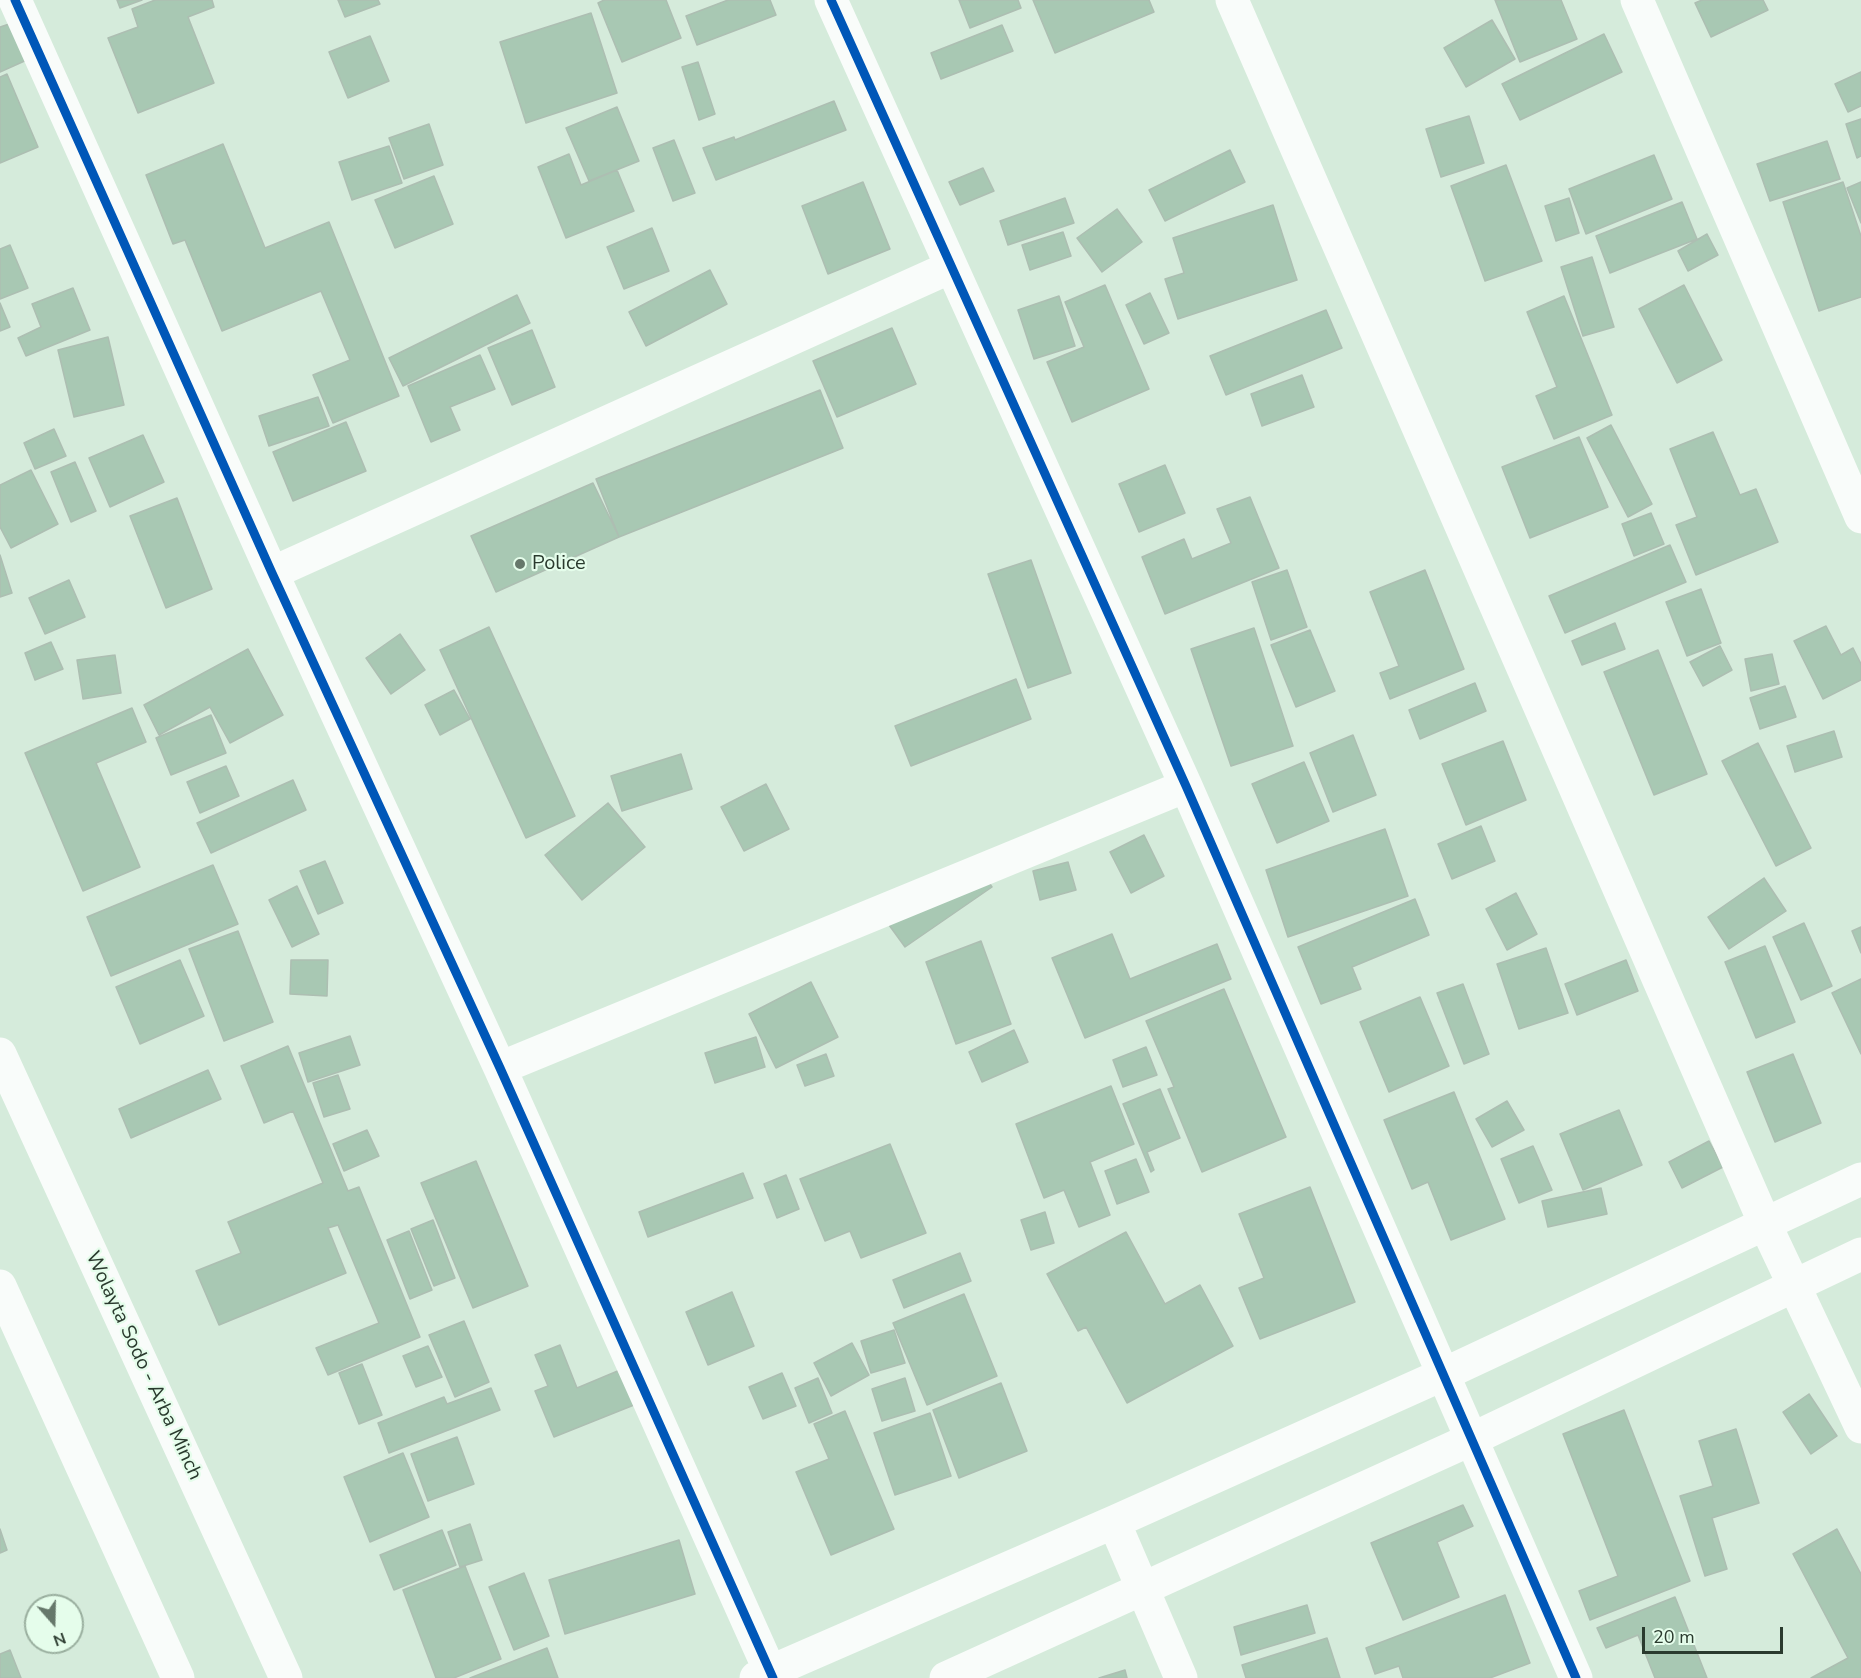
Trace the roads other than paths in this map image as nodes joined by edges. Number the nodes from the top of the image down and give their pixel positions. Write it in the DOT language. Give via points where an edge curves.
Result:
graph roads {
  1 [pos="15,0"];
  2 [pos="831,0"];
  3 [pos="1232,0"];
  4 [pos="1637,0"];
  5 [pos="951,267"];
  6 [pos="1861,517"];
  7 [pos="272,573"];
  8 [pos="1186,786"];
  9 [pos="0,1053"];
  10 [pos="500,1068"];
  11 [pos="1861,1179"];
  12 [pos="1765,1224"];
  13 [pos="1861,1254"];
  14 [pos="0,1286"];
  15 [pos="1794,1286"];
  16 [pos="1444,1374"];
  17 [pos="1861,1427"];
  18 [pos="1472,1439"];
  19 [pos="1114,1522"];
  20 [pos="1142,1588"];
  21 [pos="767,1676"];
  22 [pos="178,1678"];
  23 [pos="286,1678"];
  24 [pos="946,1678"];
  25 [pos="1181,1678"];
  26 [pos="1576,1678"];
  1 -- 7 [label="main road"];
  2 -- 5 [label="main road"];
  3 -- 12 [label="main road"];
  4 -- 6 [label="main road"];
  5 -- 7 [label="main road"];
  5 -- 8 [label="main road"];
  7 -- 10 [label="main road"];
  8 -- 10 [label="main road"];
  8 -- 16 [label="main road"];
  9 -- 23 [label="main road, Wolayta Sodo - Arba Minch"];
  10 -- 21 [label="main road"];
  11 -- 12 [label="main road"];
  12 -- 15 [label="main road"];
  12 -- 16 [label="main road"];
  13 -- 15 [label="main road"];
  14 -- 22 [label="main road"];
  15 -- 17 [label="main road"];
  15 -- 18 [label="main road"];
  16 -- 18 [label="main road"];
  16 -- 19 [label="main road"];
  18 -- 20 [label="main road"];
  18 -- 26 [label="main road"];
  19 -- 20 [label="main road"];
  19 -- 21 [label="main road"];
  20 -- 24 [label="main road"];
  20 -- 25 [label="main road"];
}
